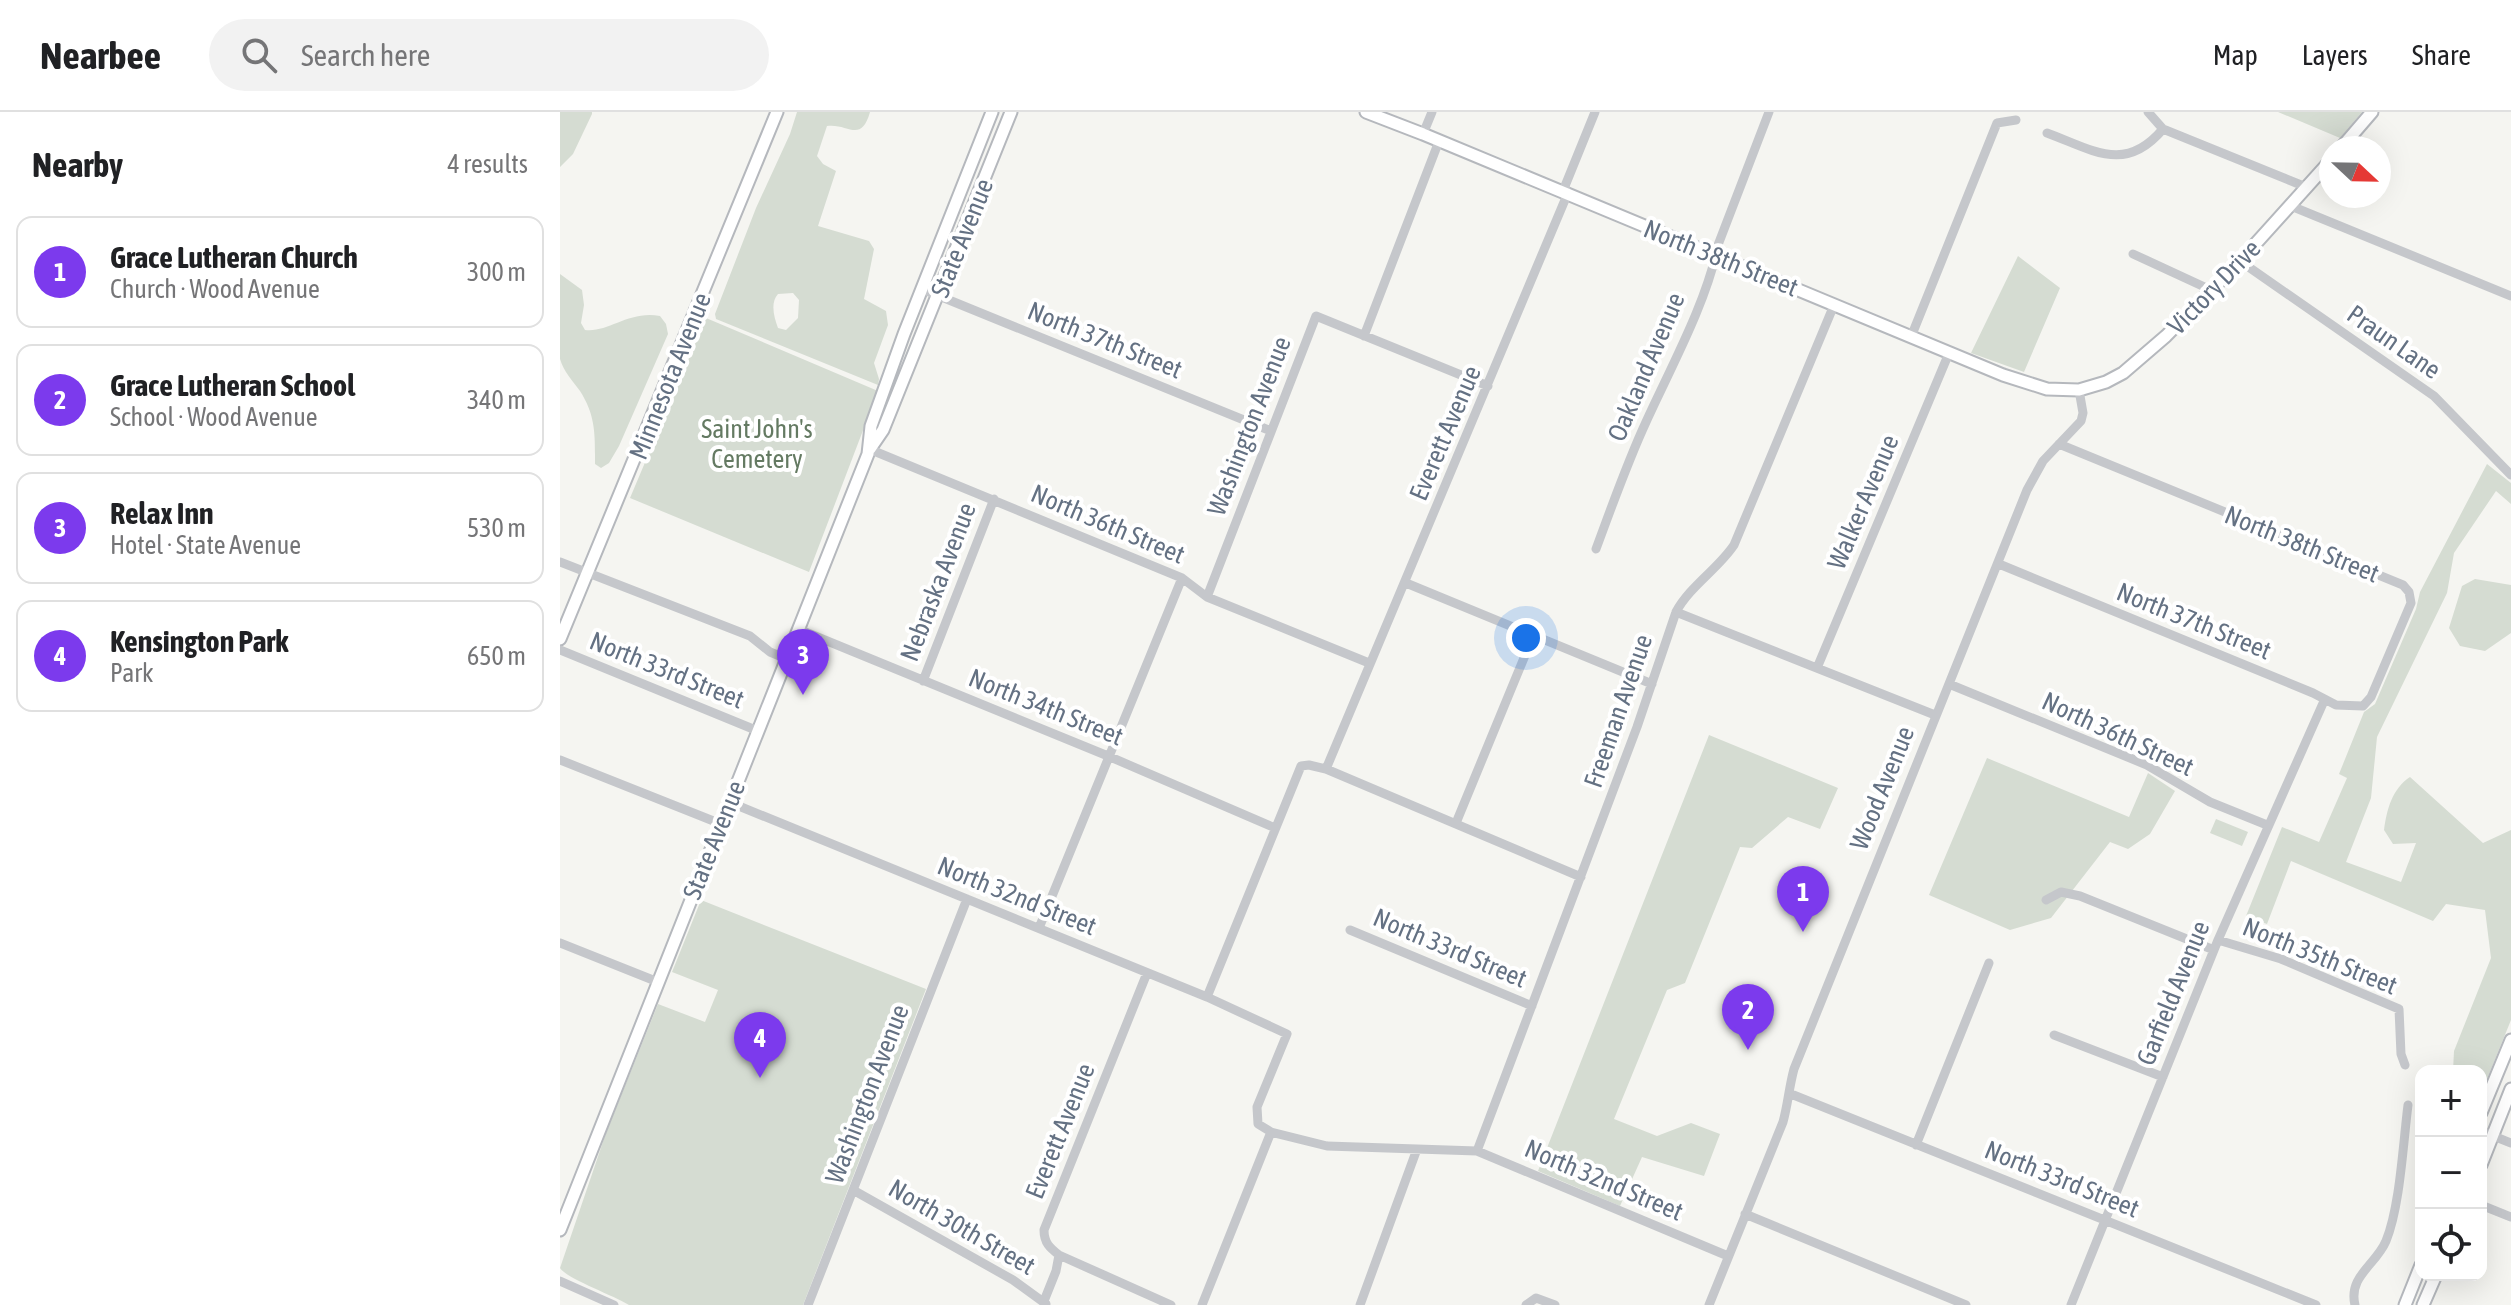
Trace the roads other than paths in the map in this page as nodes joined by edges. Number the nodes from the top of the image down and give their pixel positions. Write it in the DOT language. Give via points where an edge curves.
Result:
graph roads {
  1 [pos="777,112"];
  2 [pos="1366,112"];
  3 [pos="1432,112"];
  4 [pos="1595,112"];
  5 [pos="1769,112"];
  6 [pos="2148,112"];
  7 [pos="2372,112"];
  8 [pos="989,113"];
  9 [pos="1010,117"];
  10 [pos="2016,120"];
  11 [pos="2163,129"];
  12 [pos="2047,133"];
  13 [pos="1423,134"];
  14 [pos="2351,136"];
  15 [pos="1439,141"];
  16 [pos="2319,173"];
  17 [pos="2306,187"];
  18 [pos="1567,195"];
  19 [pos="2291,206"];
  20 [pos="2133,254"];
  21 [pos="1716,256"];
  22 [pos="2240,261"];
  23 [pos="922,289"];
  24 [pos="2211,290"];
  25 [pos="939,295"];
  26 [pos="2511,296"];
  27 [pos="1834,305"];
  28 [pos="1364,336"];
  29 [pos="1911,337"];
  30 [pos="1949,353"];
  31 [pos="1488,386"];
  32 [pos="2079,390"];
  33 [pos="1271,431"];
  34 [pos="2059,444"];
  35 [pos="869,449"];
  36 [pos="2511,475"];
  37 [pos="994,499"];
  38 [pos="1596,549"];
  39 [pos="560,562"];
  40 [pos="1999,564"];
  41 [pos="588,573"];
  42 [pos="1182,578"];
  43 [pos="1406,583"];
  44 [pos="1207,597"];
  45 [pos="1676,612"];
  46 [pos="798,629"];
  47 [pos="1533,636"];
  48 [pos="560,639"];
  49 [pos="560,650"];
  50 [pos="787,659"];
  51 [pos="1369,663"];
  52 [pos="1817,668"];
  53 [pos="923,681"];
  54 [pos="1652,684"];
  55 [pos="1949,684"];
  56 [pos="2371,697"];
  57 [pos="2324,701"];
  58 [pos="1935,715"];
  59 [pos="758,731"];
  60 [pos="1108,756"];
  61 [pos="560,760"];
  62 [pos="1326,769"];
  63 [pos="729,802"];
  64 [pos="1456,823"];
  65 [pos="721,824"];
  66 [pos="2267,825"];
  67 [pos="1275,828"];
  68 [pos="1581,877"];
  69 [pos="967,899"];
  70 [pos="2046,900"];
  71 [pos="1039,928"];
  72 [pos="1350,930"];
  73 [pos="560,943"];
  74 [pos="2216,945"];
  75 [pos="1989,963"];
  76 [pos="1147,973"];
  77 [pos="658,982"];
  78 [pos="1207,997"];
  79 [pos="1532,1006"];
  80 [pos="2054,1035"];
  81 [pos="2511,1040"];
  82 [pos="2405,1065"];
  83 [pos="2163,1077"];
  84 [pos="2511,1089"];
  85 [pos="1791,1094"];
  86 [pos="2487,1098"];
  87 [pos="2408,1105"];
  88 [pos="1271,1132"];
  89 [pos="2487,1133"];
  90 [pos="2511,1143"];
  91 [pos="1916,1145"];
  92 [pos="1417,1149"];
  93 [pos="1477,1151"];
  94 [pos="853,1190"];
  95 [pos="2487,1207"];
  96 [pos="1745,1214"];
  97 [pos="2511,1217"];
  98 [pos="2106,1220"];
  99 [pos="560,1230"];
  100 [pos="1059,1255"];
  101 [pos="1728,1256"];
  102 [pos="2415,1280"];
  103 [pos="560,1281"];
  104 [pos="2433,1281"];
  105 [pos="1528,1302"];
  106 [pos="1046,1303"];
  107 [pos="614,1305"];
  108 [pos="808,1305"];
  109 [pos="1171,1305"];
  110 [pos="1202,1305"];
  111 [pos="1360,1305"];
  112 [pos="1555,1305"];
  113 [pos="1709,1305"];
  114 [pos="1966,1305"];
  115 [pos="2071,1305"];
  116 [pos="2316,1305"];
  117 [pos="2355,1305"];
  118 [pos="2405,1305"];
  119 [pos="2423,1305"];
  1 -- 41 [label="main road, Minnesota Avenue"];
  2 -- 13 [label="main road, North 38th Street"];
  3 -- 13 [label="street"];
  4 -- 18 [label="street, Everett Avenue" via="1565,186"];
  5 -- 21 [label="street, Oakland Avenue"];
  6 -- 11 [label="street"];
  7 -- 14 [label="main road"];
  8 -- 9 [label="street"];
  8 -- 23 [label="main road, State Avenue"];
  9 -- 25 [label="main road, State Avenue"];
  10 -- 29 [label="street" via="1997,123"];
  11 -- 12 [label="street" via="2149,145 2120,157"];
  11 -- 17 [label="street"];
  13 -- 15 [label="main road, North 38th Street"];
  15 -- 18 [label="main road, North 38th Street"];
  15 -- 28 [label="street"];
  16 -- 17 [label="main road, Victory Drive"];
  17 -- 19 [label="main road, Victory Drive"];
  18 -- 21 [label="main road, North 38th Street"];
  18 -- 31 [label="street, Everett Avenue"];
  19 -- 22 [label="main road, Victory Drive"];
  19 -- 26 [label="street"];
  20 -- 24 [label="street"];
  21 -- 27 [label="main road, North 38th Street"];
  21 -- 38 [label="street, Oakland Avenue"];
  22 -- 24 [label="main road, Victory Drive"];
  22 -- 36 [label="street, Praun Lane" via="2427,391"];
  23 -- 25 [label="street, North 37th Street"];
  23 -- 35 [label="main road, State Avenue" via="871,426"];
  24 -- 32 [label="main road, Victory Drive" via="2137,363 2106,382"];
  25 -- 33 [label="street, North 37th Street"];
  25 -- 35 [label="main road, State Avenue" via="883,430"];
  27 -- 29 [label="main road, North 38th Street"];
  27 -- 45 [label="street, Freeman Avenue" via="1734,545"];
  28 -- 31 [label="street"];
  28 -- 33 [label="street, Washington Avenue" via="1316,316"];
  29 -- 30 [label="main road, North 38th Street"];
  30 -- 32 [label="main road, North 38th Street" via="2026,384"];
  30 -- 52 [label="street, Walker Avenue"];
  31 -- 43 [label="street, Everett Avenue"];
  32 -- 34 [label="street, Wood Avenue" via="2081,421"];
  33 -- 44 [label="street, Washington Avenue"];
  34 -- 40 [label="street, Wood Avenue" via="2034,477"];
  34 -- 56 [label="street, North 38th Street" via="2403,585 2411,603"];
  35 -- 37 [label="street, North 36th Street"];
  35 -- 46 [label="main road, State Avenue"];
  37 -- 42 [label="street, North 36th Street"];
  37 -- 53 [label="street, Nebraska Avenue"];
  39 -- 41 [label="street"];
  40 -- 55 [label="street, Wood Avenue"];
  40 -- 57 [label="street, North 37th Street"];
  41 -- 48 [label="main road, Minnesota Avenue"];
  41 -- 50 [label="street" via="750,636"];
  42 -- 44 [label="street, North 36th Street"];
  42 -- 60 [label="street"];
  43 -- 47 [label="street"];
  43 -- 51 [label="street, Everett Avenue"];
  44 -- 51 [label="street, North 36th Street"];
  45 -- 52 [label="street"];
  45 -- 54 [label="street, Freeman Avenue"];
  46 -- 50 [label="main road, State Avenue"];
  46 -- 53 [label="street, North 34th Street"];
  47 -- 54 [label="street"];
  47 -- 64 [label="street"];
  49 -- 59 [label="street, North 33rd Street"];
  50 -- 59 [label="main road, State Avenue"];
  51 -- 62 [label="street, Everett Avenue"];
  52 -- 58 [label="street"];
  53 -- 60 [label="street, North 34th Street"];
  54 -- 68 [label="street, Freeman Avenue"];
  55 -- 58 [label="street, Wood Avenue"];
  55 -- 66 [label="street, North 36th Street" via="2147,765 2210,802"];
  56 -- 57 [label="street, North 37th Street" via="2356,707"];
  57 -- 66 [label="street, Garfield Avenue"];
  58 -- 85 [label="street, Wood Avenue" via="1794,1069"];
  59 -- 63 [label="main road, State Avenue"];
  60 -- 67 [label="street, North 34th Street"];
  60 -- 71 [label="street"];
  61 -- 65 [label="street"];
  62 -- 64 [label="street"];
  62 -- 67 [label="street" via="1301,766"];
  63 -- 65 [label="main road, State Avenue"];
  63 -- 69 [label="street, North 32nd Street"];
  64 -- 68 [label="street"];
  65 -- 77 [label="main road, State Avenue"];
  66 -- 74 [label="street, Garfield Avenue"];
  67 -- 78 [label="street"];
  68 -- 79 [label="street, Freeman Avenue"];
  69 -- 71 [label="street, North 32nd Street"];
  69 -- 94 [label="street, Washington Avenue"];
  70 -- 74 [label="street" via="2061,892 2080,896"];
  71 -- 76 [label="street, North 32nd Street"];
  72 -- 79 [label="street, North 33rd Street"];
  73 -- 77 [label="street"];
  74 -- 82 [label="street, North 35th Street" via="2281,959 2399,1009"];
  74 -- 83 [label="street, Garfield Avenue"];
  75 -- 91 [label="street"];
  76 -- 78 [label="street, North 32nd Street"];
  76 -- 100 [label="street, Everett Avenue" via="1044,1230 1044,1239"];
  77 -- 99 [label="main road, State Avenue"];
  78 -- 88 [label="street, North 32nd Street" via="1287,1034 1257,1107 1258,1124"];
  79 -- 93 [label="street, Freeman Avenue"];
  80 -- 83 [label="street"];
  81 -- 86 [label="main road"];
  83 -- 98 [label="street, Garfield Avenue"];
  84 -- 89 [label="main road"];
  85 -- 91 [label="street, North 33rd Street"];
  85 -- 96 [label="street, Wood Avenue"];
  87 -- 117 [label="street" via="2390,1231 2357,1280 2352,1292"];
  88 -- 92 [label="street, North 32nd Street" via="1327,1146"];
  88 -- 110 [label="street"];
  89 -- 90 [label="street"];
  91 -- 98 [label="street, North 33rd Street"];
  92 -- 93 [label="street, North 32nd Street"];
  92 -- 111 [label="street"];
  93 -- 101 [label="street, North 32nd Street"];
  94 -- 106 [label="street, North 30th Street"];
  94 -- 108 [label="street, Washington Avenue"];
  95 -- 97 [label="street"];
  96 -- 101 [label="street, Wood Avenue"];
  96 -- 114 [label="street"];
  98 -- 115 [label="street, Garfield Avenue"];
  98 -- 116 [label="street, North 33rd Street"];
  100 -- 106 [label="street"];
  100 -- 109 [label="street"];
  101 -- 113 [label="street, Wood Avenue"];
  102 -- 118 [label="main road"];
  103 -- 107 [label="street"];
  104 -- 119 [label="main road"];
  105 -- 112 [label="street" via="1536,1298"];
}
